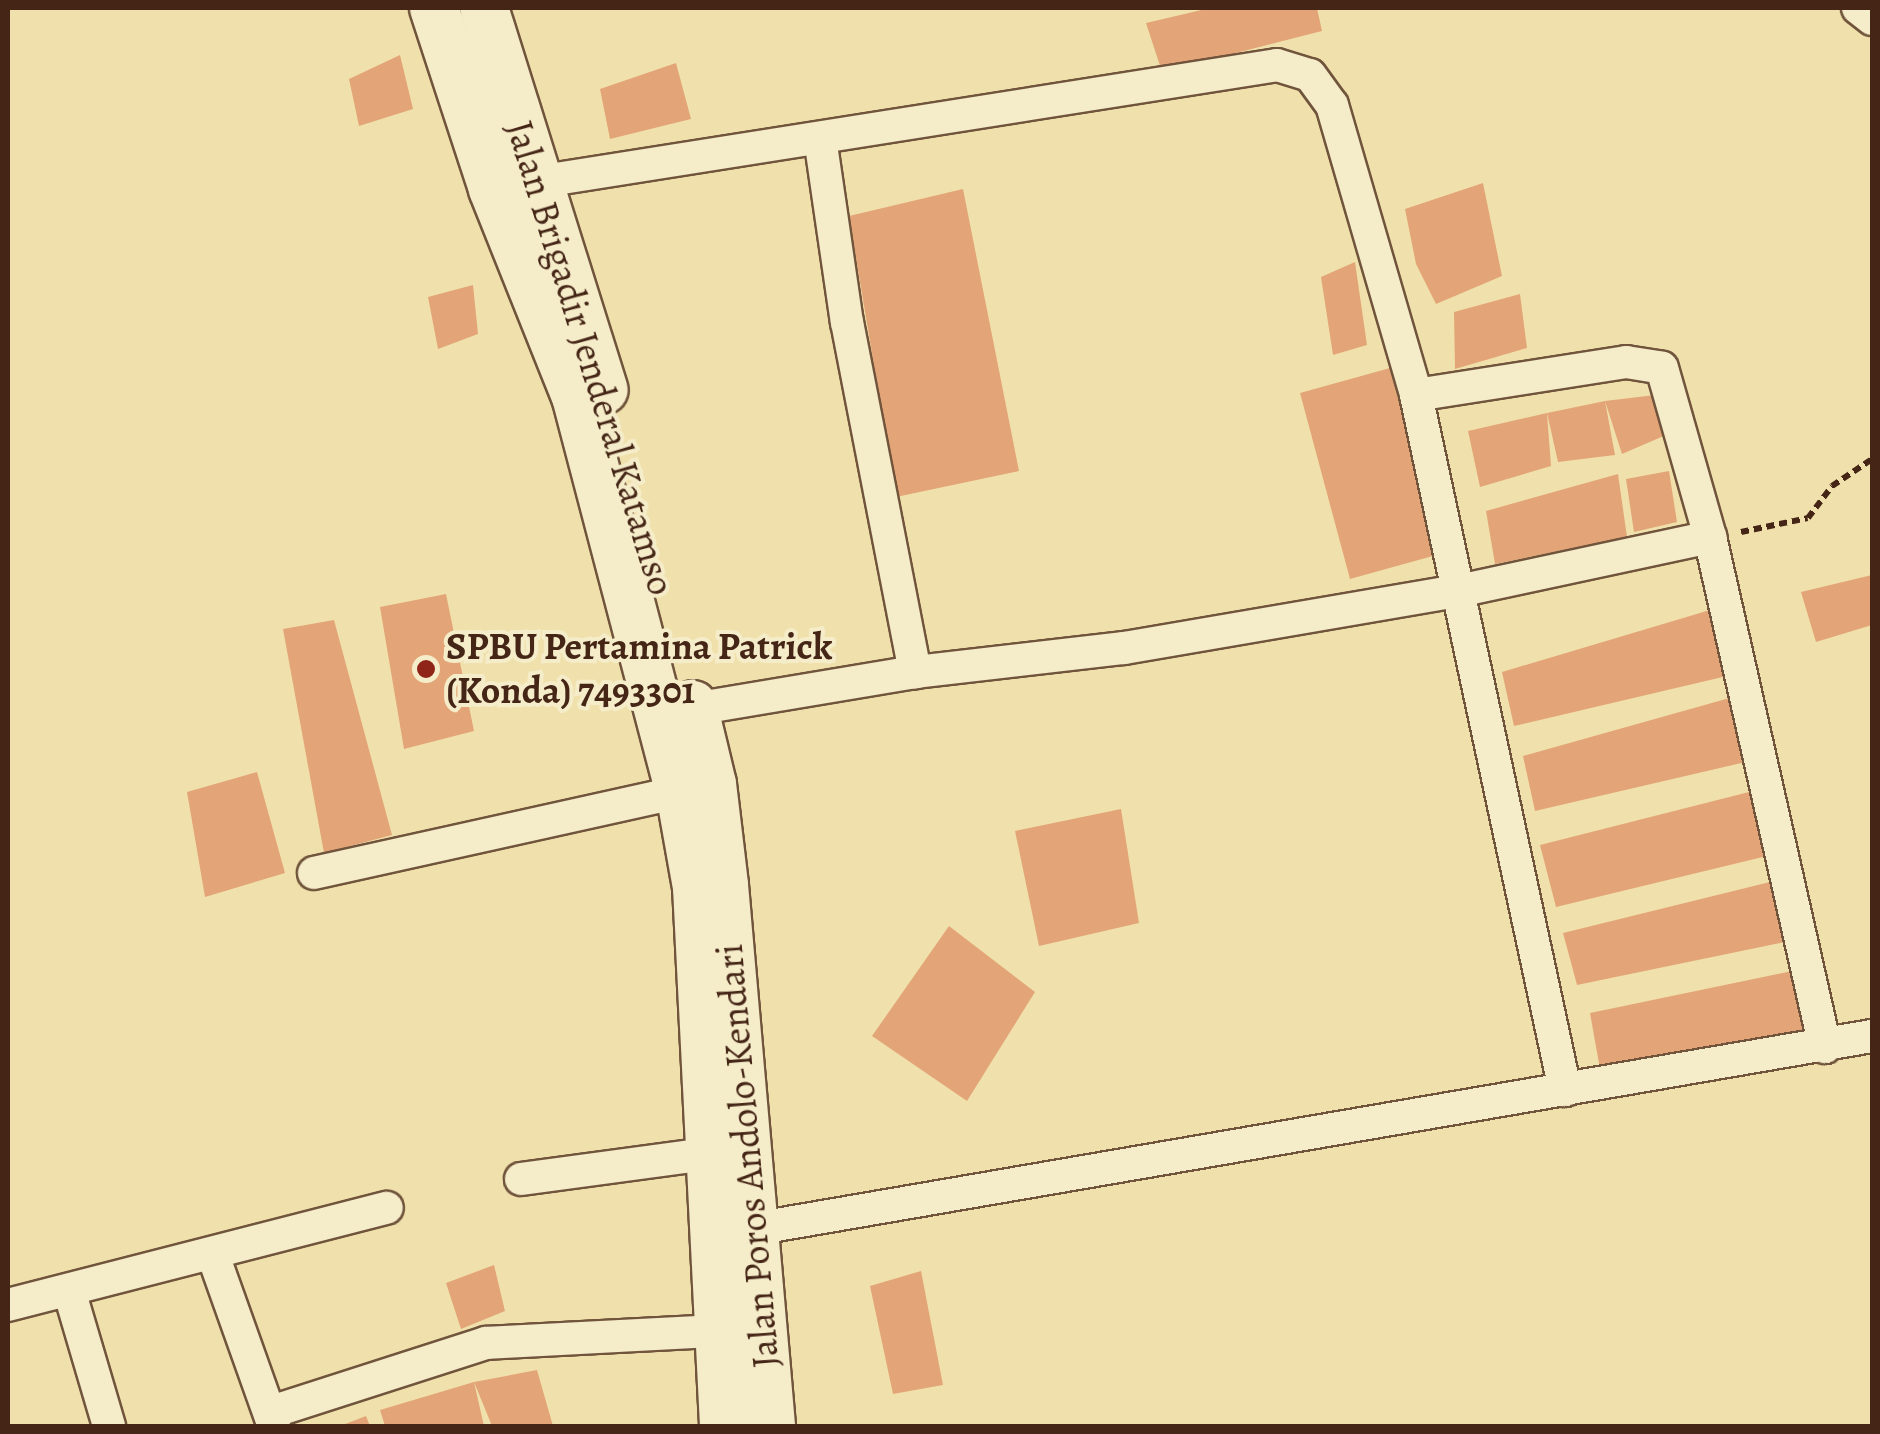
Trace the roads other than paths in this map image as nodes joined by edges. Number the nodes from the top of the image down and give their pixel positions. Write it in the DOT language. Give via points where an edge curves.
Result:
graph roads {
  1 [pos="434,8"];
  2 [pos="484,8"];
  3 [pos="1858,8"];
  4 [pos="1872,19"];
  5 [pos="820,138"];
  6 [pos="515,186"];
  7 [pos="1416,394"];
  8 [pos="1710,537"];
  9 [pos="1463,590"];
  10 [pos="915,672"];
  11 [pos="678,712"];
  12 [pos="696,788"];
  13 [pos="314,873"];
  14 [pos="710,886"];
  15 [pos="1872,1036"];
  16 [pos="1825,1046"];
  17 [pos="1565,1090"];
  18 [pos="706,1154"];
  19 [pos="521,1178"];
  20 [pos="387,1208"];
  21 [pos="759,1228"];
  22 [pos="214,1255"];
  23 [pos="69,1290"];
  24 [pos="8,1305"];
  25 [pos="716,1331"];
  26 [pos="272,1419"];
  27 [pos="109,1426"];
  28 [pos="724,1426"];
  29 [pos="771,1426"];
  1 -- 6 [label="main road, Jalan Brigadir Jenderal Katamso"];
  2 -- 6 [label="main road, Jalan Brigadir Jenderal Katamso"];
  3 -- 4 [label="street"];
  5 -- 6 [label="street"];
  5 -- 7 [label="street" via="1277,64 1310,75 1332,104"];
  5 -- 10 [label="street" via="847,322"];
  6 -- 11 [label="main road, Jalan Brigadir Jenderal Katamso"];
  7 -- 8 [label="street" via="1626,362 1656,365 1668,377"];
  7 -- 9 [label="street"];
  8 -- 9 [label="street"];
  8 -- 16 [label="street"];
  9 -- 10 [label="street" via="1124,648"];
  9 -- 17 [label="street"];
  10 -- 11 [label="street"];
  11 -- 12 [label="main road, Jalan Brigadir Jenderal Katamso"];
  12 -- 13 [label="street"];
  12 -- 14 [label="main road, Jalan Brigadir Jenderal Katamso"];
  14 -- 18 [label="main road, Jalan Poros Andolo-Kendari"];
  14 -- 21 [label="main road, Jalan Poros Andolo-Kendari"];
  15 -- 16 [label="street"];
  16 -- 17 [label="street"];
  17 -- 21 [label="street"];
  18 -- 19 [label="street"];
  18 -- 25 [label="main road, Jalan Poros Andolo-Kendari"];
  20 -- 22 [label="street"];
  21 -- 29 [label="main road, Jalan Poros Andolo-Kendari"];
  22 -- 23 [label="street"];
  22 -- 26 [label="street"];
  23 -- 24 [label="street"];
  23 -- 27 [label="street"];
  25 -- 26 [label="street" via="486,1344"];
  25 -- 28 [label="main road, Jalan Poros Andolo-Kendari"];
}
